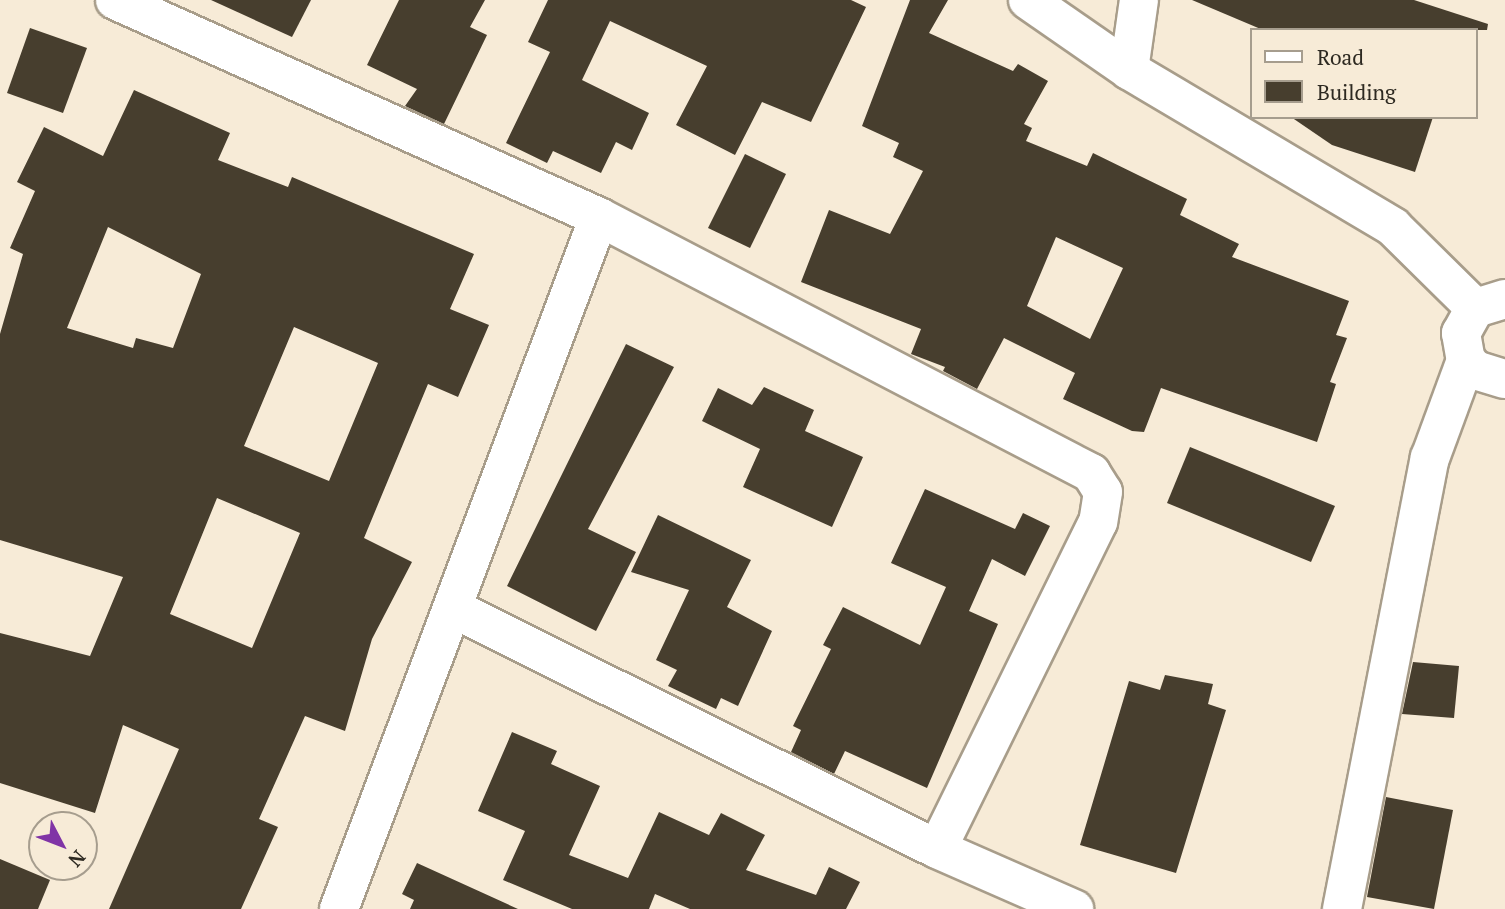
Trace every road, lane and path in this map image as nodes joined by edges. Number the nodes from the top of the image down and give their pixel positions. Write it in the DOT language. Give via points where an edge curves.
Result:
graph roads {
  1 [pos="115,0"];
  2 [pos="1028,0"];
  3 [pos="1139,0"];
  4 [pos="1129,70"];
  5 [pos="599,217"];
  6 [pos="1490,304"];
  7 [pos="1466,360"];
  8 [pos="1505,379"];
  9 [pos="456,610"];
  10 [pos="937,849"];
  11 [pos="339,909"];
  12 [pos="1073,909"];
  13 [pos="1342,909"];
  1 -- 5 [label="street"];
  2 -- 4 [label="street"];
  3 -- 4 [label="street"];
  4 -- 6 [label="street" via="1393,227"];
  5 -- 9 [label="street"];
  5 -- 10 [label="street" via="1091,473 1103,492 1098,522"];
  6 -- 7 [label="street" via="1461,333"];
  7 -- 8 [label="street" via="1487,377"];
  7 -- 13 [label="street" via="1430,458"];
  9 -- 10 [label="street"];
  9 -- 11 [label="street"];
  10 -- 12 [label="street"];
}
